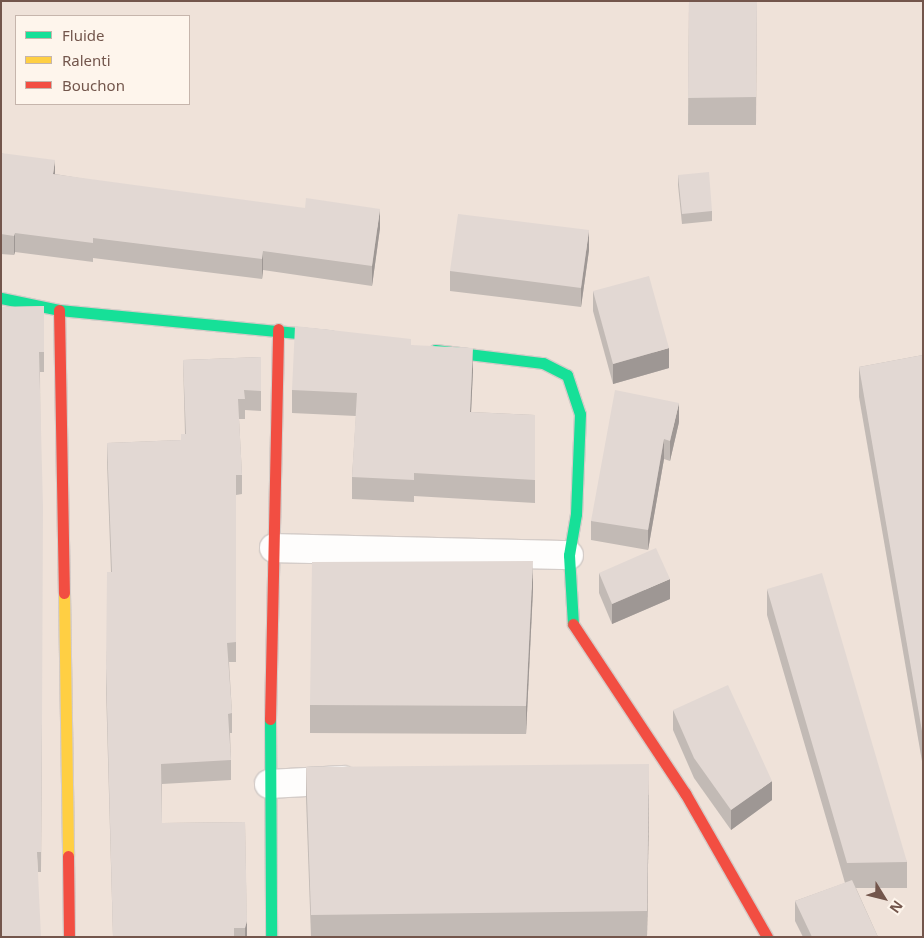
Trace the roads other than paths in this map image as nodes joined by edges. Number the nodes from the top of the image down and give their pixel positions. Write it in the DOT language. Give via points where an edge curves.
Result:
graph roads {
  1 [pos="1,298"];
  2 [pos="59,310"];
  3 [pos="278,330"];
  4 [pos="347,338"];
  5 [pos="426,348"];
  6 [pos="274,548"];
  7 [pos="569,555"];
  8 [pos="668,766"];
  9 [pos="638,768"];
  10 [pos="369,779"];
  11 [pos="269,784"];
  12 [pos="69,937"];
  13 [pos="271,937"];
  14 [pos="767,937"];
  1 -- 2 [label="street"];
  2 -- 3 [label="street"];
  2 -- 12 [label="street"];
  3 -- 4 [label="street"];
  3 -- 6 [label="street"];
  5 -- 7 [label="street" via="544,363 567,375 580,414 576,514"];
  6 -- 7 [label="street"];
  6 -- 11 [label="street"];
  7 -- 8 [label="street" via="572,623"];
  8 -- 9 [label="street"];
  8 -- 14 [label="street"];
  10 -- 11 [label="street"];
  11 -- 13 [label="street"];
}
